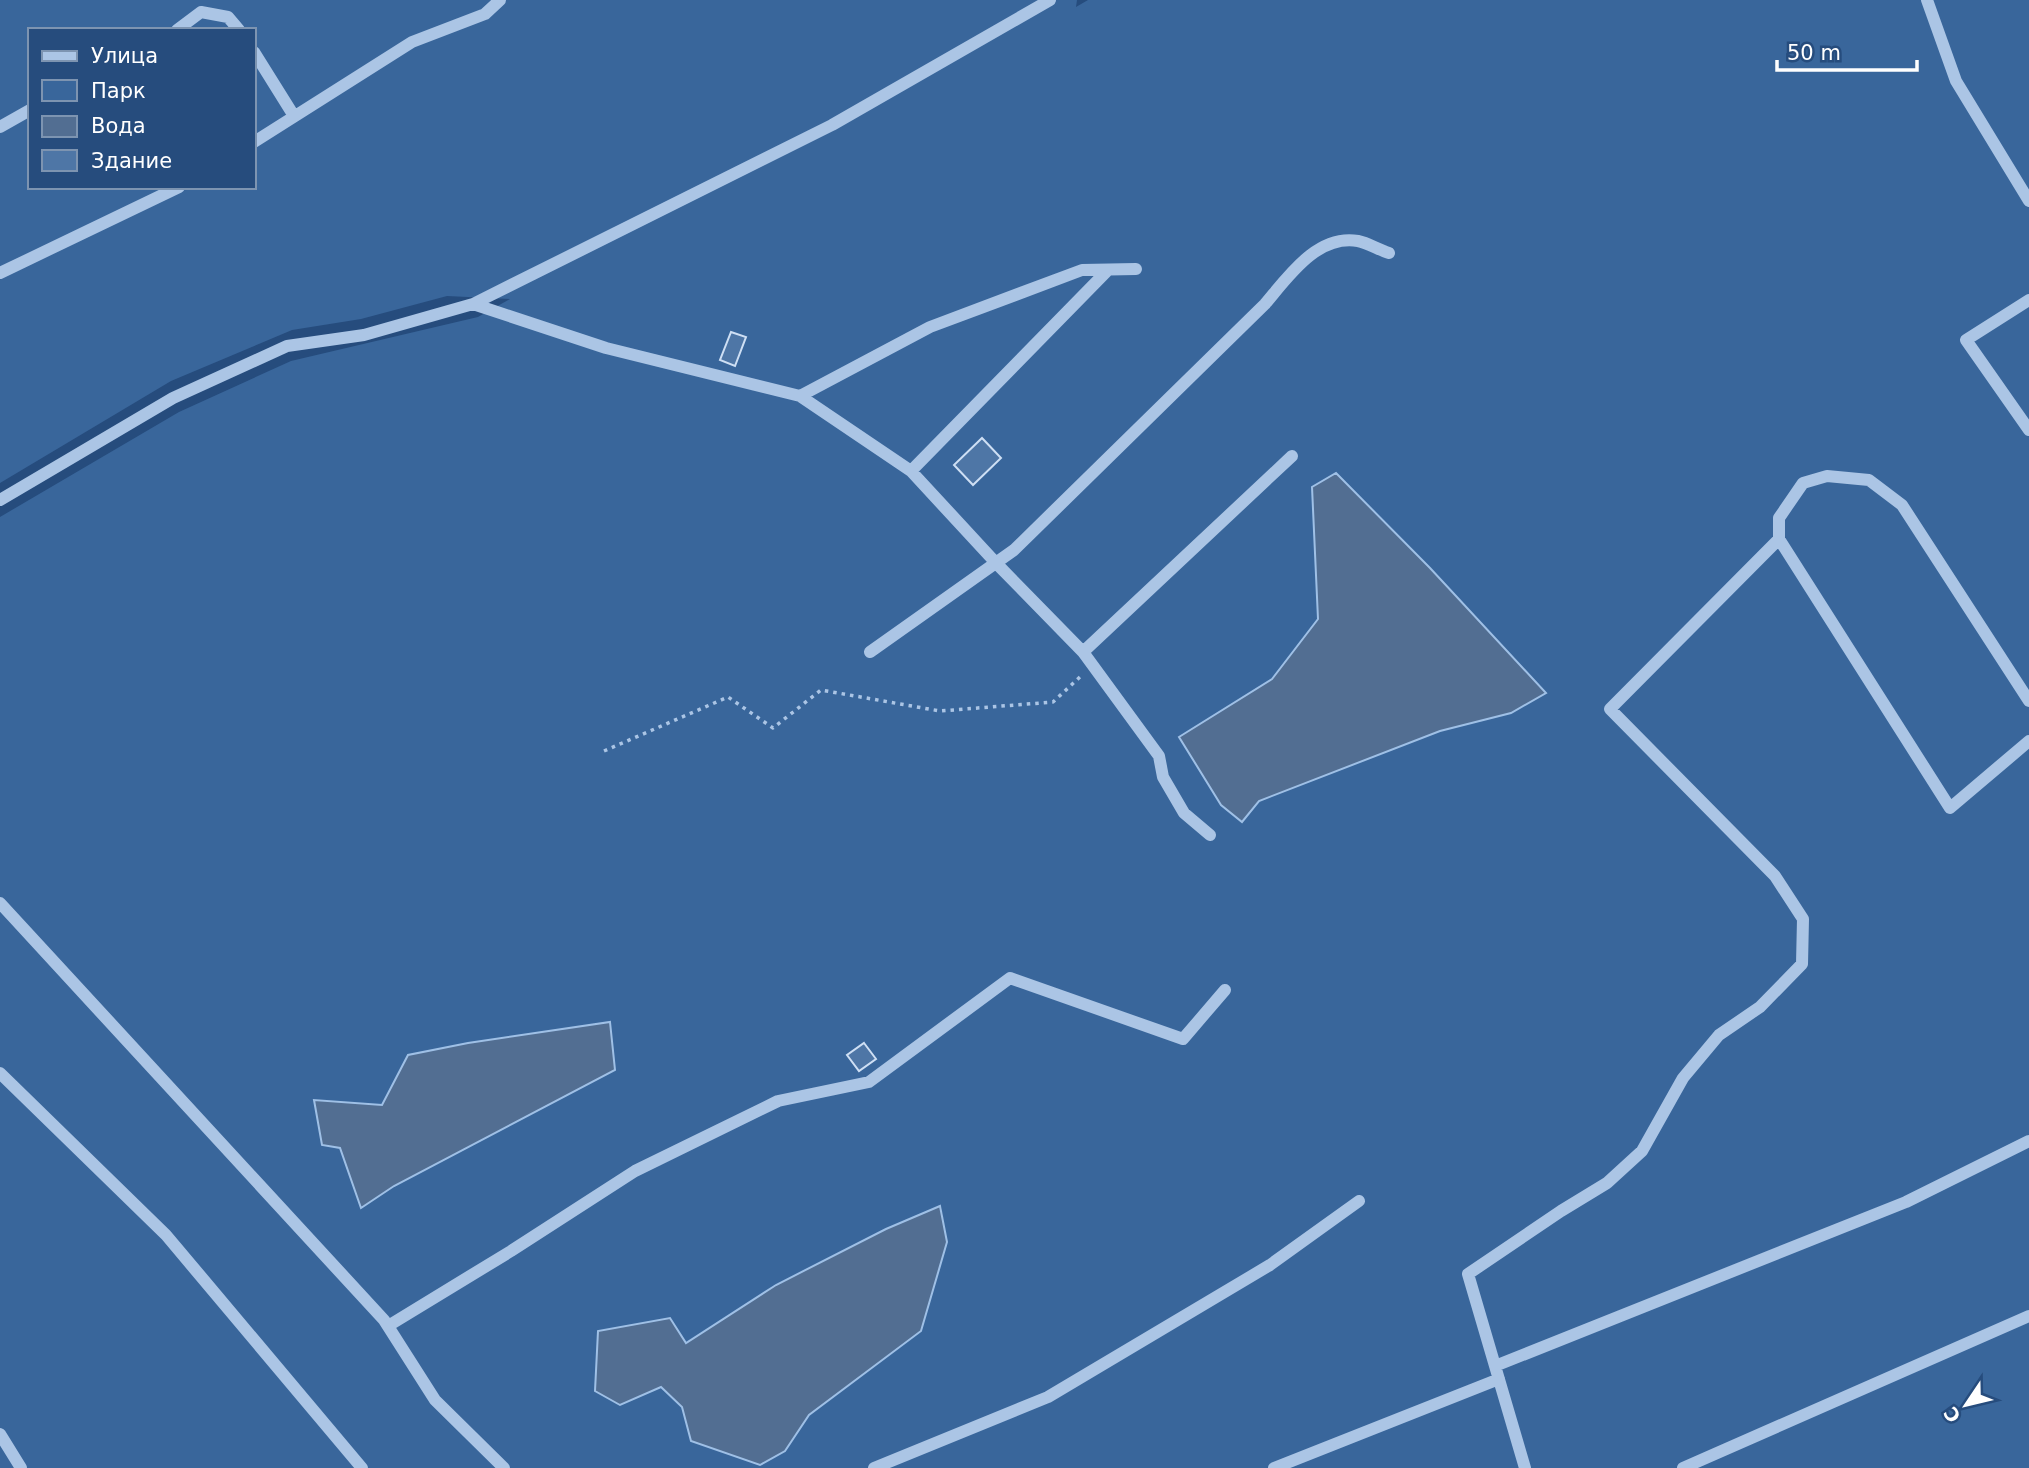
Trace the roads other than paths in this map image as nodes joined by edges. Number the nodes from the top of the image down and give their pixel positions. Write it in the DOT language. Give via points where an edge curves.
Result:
graph roads {
  1 [pos="500,0"];
  2 [pos="1050,0"];
  3 [pos="1927,0"];
  4 [pos="180,28"];
  5 [pos="237,28"];
  6 [pos="256,55"];
  7 [pos="28,111"];
  8 [pos="294,116"];
  9 [pos="0,127"];
  10 [pos="256,141"];
  11 [pos="175,189"];
  12 [pos="2029,201"];
  13 [pos="1389,254"];
  14 [pos="1136,269"];
  15 [pos="1107,271"];
  16 [pos="0,273"];
  17 [pos="2029,300"];
  18 [pos="473,304"];
  19 [pos="800,396"];
  20 [pos="2029,430"];
  21 [pos="1292,456"];
  22 [pos="912,471"];
  23 [pos="0,500"];
  24 [pos="1779,539"];
  25 [pos="996,563"];
  26 [pos="870,652"];
  27 [pos="1083,652"];
  28 [pos="2029,701"];
  29 [pos="2029,741"];
  30 [pos="1210,835"];
  31 [pos="0,903"];
  32 [pos="1225,990"];
  33 [pos="0,1073"];
  34 [pos="2029,1141"];
  35 [pos="1359,1201"];
  36 [pos="2029,1316"];
  37 [pos="388,1326"];
  38 [pos="1497,1372"];
  39 [pos="0,1434"];
  40 [pos="21,1468"];
  41 [pos="362,1468"];
  42 [pos="504,1468"];
  43 [pos="874,1468"];
  44 [pos="1274,1468"];
  45 [pos="1525,1468"];
  46 [pos="1683,1468"];
  1 -- 8 [label="street" via="485,14 412,42"];
  2 -- 18 [label="street" via="832,125"];
  3 -- 12 [label="street" via="1956,81"];
  4 -- 5 [label="street" via="201,12 228,17"];
  6 -- 8 [label="street"];
  7 -- 9 [label="street"];
  8 -- 10 [label="street"];
  11 -- 16 [label="street"];
  13 -- 25 [label="street" via="1357,241 1328,243 1295,269 1265,304"];
  14 -- 15 [label="street"];
  15 -- 19 [label="street" via="1082,270 930,327"];
  15 -- 22 [label="street"];
  17 -- 20 [label="street" via="1966,340"];
  18 -- 19 [label="street" via="606,348"];
  18 -- 23 [label="street" via="364,335 287,345 173,398"];
  19 -- 22 [label="street"];
  21 -- 27 [label="street"];
  22 -- 25 [label="street"];
  24 -- 28 [label="street" via="1779,518 1803,483 1827,476 1869,480 1902,505"];
  24 -- 29 [label="street" via="1950,808"];
  24 -- 38 [label="street" via="1610,709 1775,876 1803,919 1802,964 1760,1007 1719,1035 1683,1078 1642,1151 1607,1184 1468,1274"];
  25 -- 26 [label="street"];
  25 -- 27 [label="street"];
  27 -- 30 [label="street" via="1159,756 1163,777 1184,813"];
  31 -- 37 [label="street"];
  32 -- 37 [label="street" via="1183,1039 1010,978 869,1082 778,1101 635,1171"];
  33 -- 41 [label="street" via="166,1235"];
  34 -- 38 [label="street" via="1906,1202"];
  35 -- 43 [label="street" via="1270,1265 1048,1397"];
  36 -- 46 [label="street"];
  37 -- 42 [label="street" via="435,1400"];
  38 -- 44 [label="street"];
  38 -- 45 [label="street"];
  39 -- 40 [label="street"];
}
